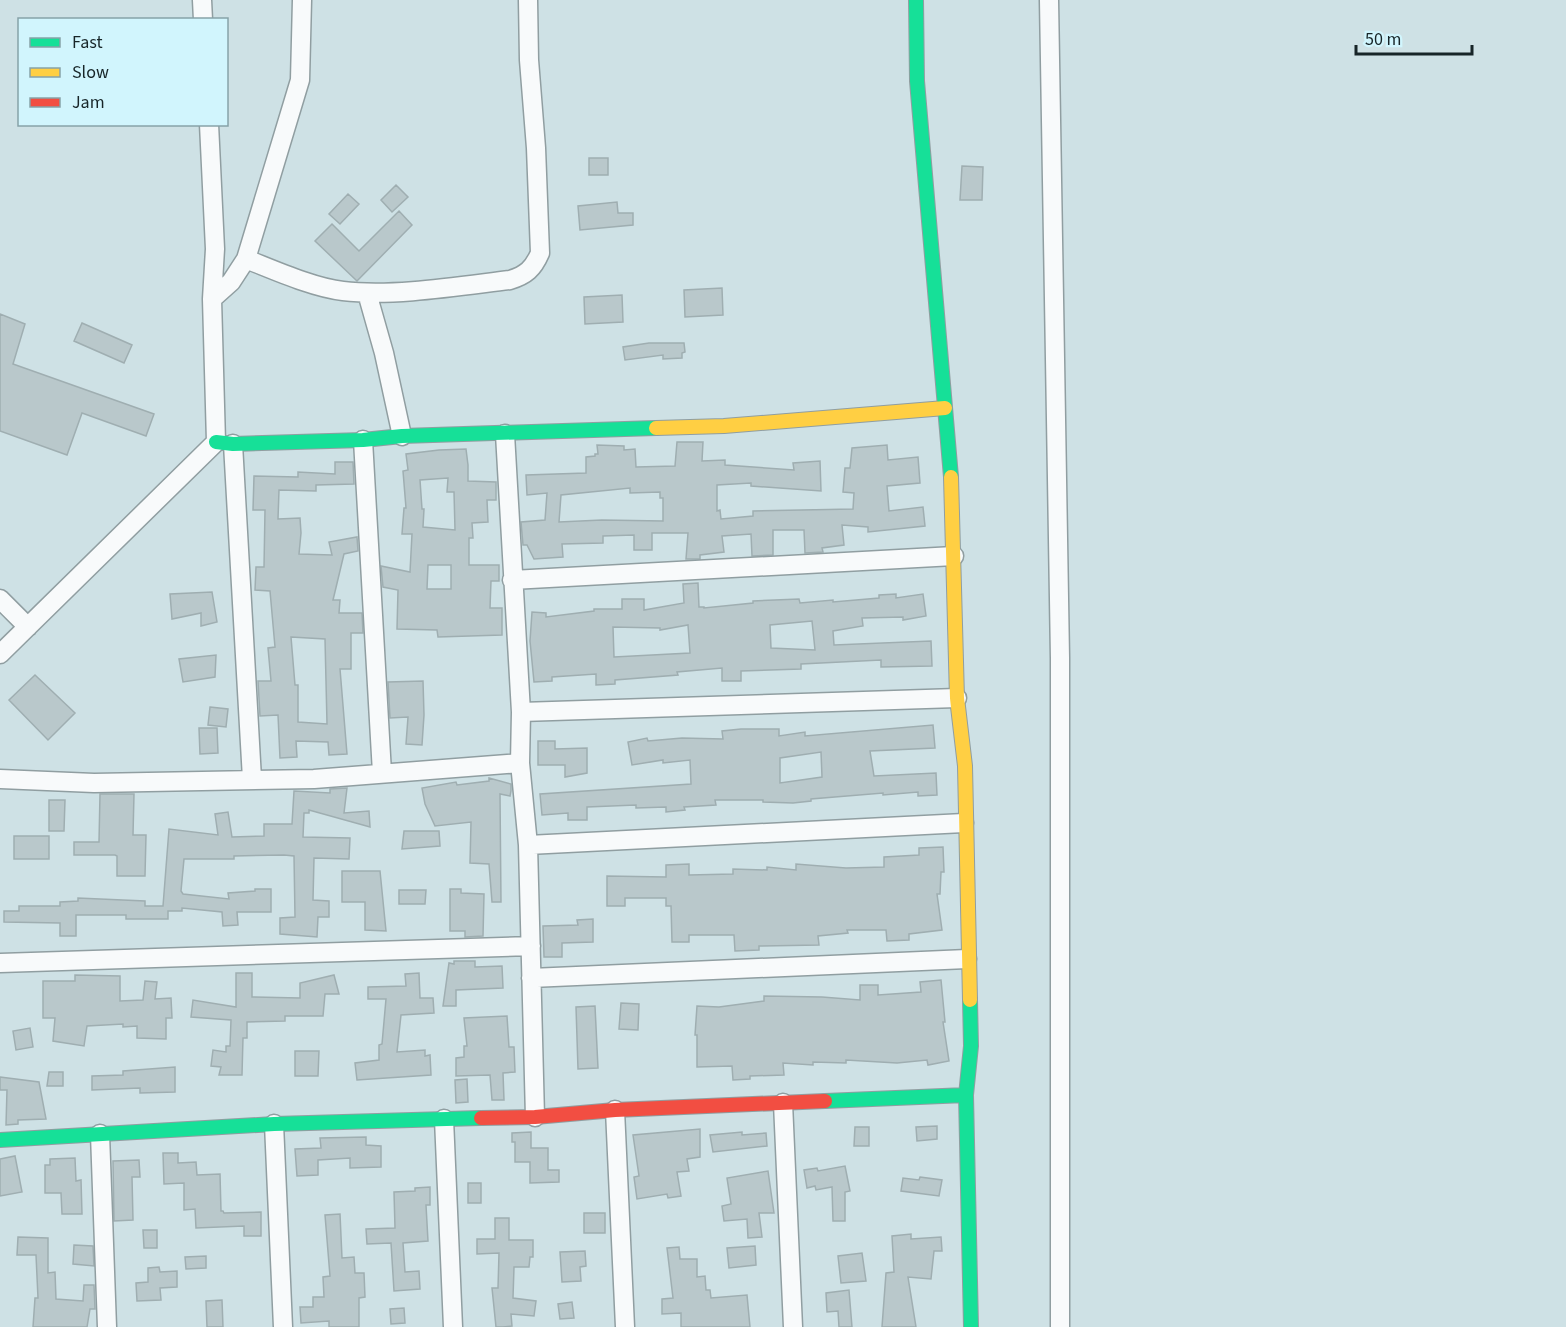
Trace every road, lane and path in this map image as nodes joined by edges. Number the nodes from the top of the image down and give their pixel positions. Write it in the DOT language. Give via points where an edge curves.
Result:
graph roads {
  1 [pos="202,0"];
  2 [pos="302,0"];
  3 [pos="528,0"];
  4 [pos="916,0"];
  5 [pos="1049,0"];
  6 [pos="203,18"];
  7 [pos="210,126"];
  8 [pos="246,259"];
  9 [pos="367,293"];
  10 [pos="212,299"];
  11 [pos="945,408"];
  12 [pos="505,434"];
  13 [pos="402,436"];
  14 [pos="363,440"];
  15 [pos="225,443"];
  16 [pos="954,556"];
  17 [pos="512,580"];
  18 [pos="0,599"];
  19 [pos="28,627"];
  20 [pos="0,654"];
  21 [pos="957,698"];
  22 [pos="521,712"];
  23 [pos="520,763"];
  24 [pos="382,773"];
  25 [pos="0,779"];
  26 [pos="252,779"];
  27 [pos="964,823"];
  28 [pos="528,845"];
  29 [pos="531,946"];
  30 [pos="967,959"];
  31 [pos="0,963"];
  32 [pos="531,978"];
  33 [pos="966,1095"];
  34 [pos="783,1103"];
  35 [pos="615,1110"];
  36 [pos="535,1117"];
  37 [pos="444,1119"];
  38 [pos="274,1124"];
  39 [pos="100,1134"];
  40 [pos="0,1140"];
  41 [pos="107,1327"];
  42 [pos="283,1327"];
  43 [pos="453,1327"];
  44 [pos="625,1327"];
  45 [pos="793,1327"];
  46 [pos="971,1327"];
  47 [pos="1060,1327"];
  1 -- 6 [label="street"];
  2 -- 8 [label="street" via="300,80"];
  3 -- 9 [label="street" via="540,253 534,267 510,280"];
  4 -- 11 [label="street" via="917,81"];
  5 -- 47 [label="street" via="1060,658"];
  7 -- 10 [label="street" via="215,249"];
  8 -- 9 [label="street" via="340,291"];
  8 -- 10 [label="street" via="231,282"];
  9 -- 13 [label="street"];
  10 -- 15 [label="street"];
  11 -- 12 [label="street" via="724,426"];
  11 -- 16 [label="street"];
  12 -- 13 [label="street"];
  12 -- 17 [label="street"];
  13 -- 14 [label="street"];
  14 -- 15 [label="street"];
  14 -- 24 [label="street"];
  15 -- 19 [label="street"];
  15 -- 26 [label="street"];
  16 -- 17 [label="street"];
  16 -- 21 [label="street"];
  17 -- 22 [label="street"];
  18 -- 19 [label="street"];
  19 -- 20 [label="street"];
  21 -- 22 [label="street"];
  21 -- 27 [label="street" via="964,766"];
  22 -- 23 [label="street"];
  23 -- 24 [label="street"];
  23 -- 28 [label="street"];
  24 -- 26 [label="street"];
  25 -- 26 [label="street" via="94,783"];
  27 -- 28 [label="street"];
  27 -- 30 [label="street"];
  28 -- 29 [label="street"];
  29 -- 31 [label="street"];
  29 -- 32 [label="street"];
  30 -- 32 [label="street"];
  30 -- 33 [label="street" via="971,1046"];
  32 -- 36 [label="street"];
  33 -- 34 [label="street"];
  33 -- 46 [label="street"];
  34 -- 35 [label="street"];
  34 -- 45 [label="street"];
  35 -- 36 [label="street"];
  35 -- 44 [label="street"];
  36 -- 37 [label="street"];
  37 -- 38 [label="street"];
  37 -- 43 [label="street"];
  38 -- 39 [label="street"];
  38 -- 42 [label="street"];
  39 -- 40 [label="street"];
  39 -- 41 [label="street"];
}
